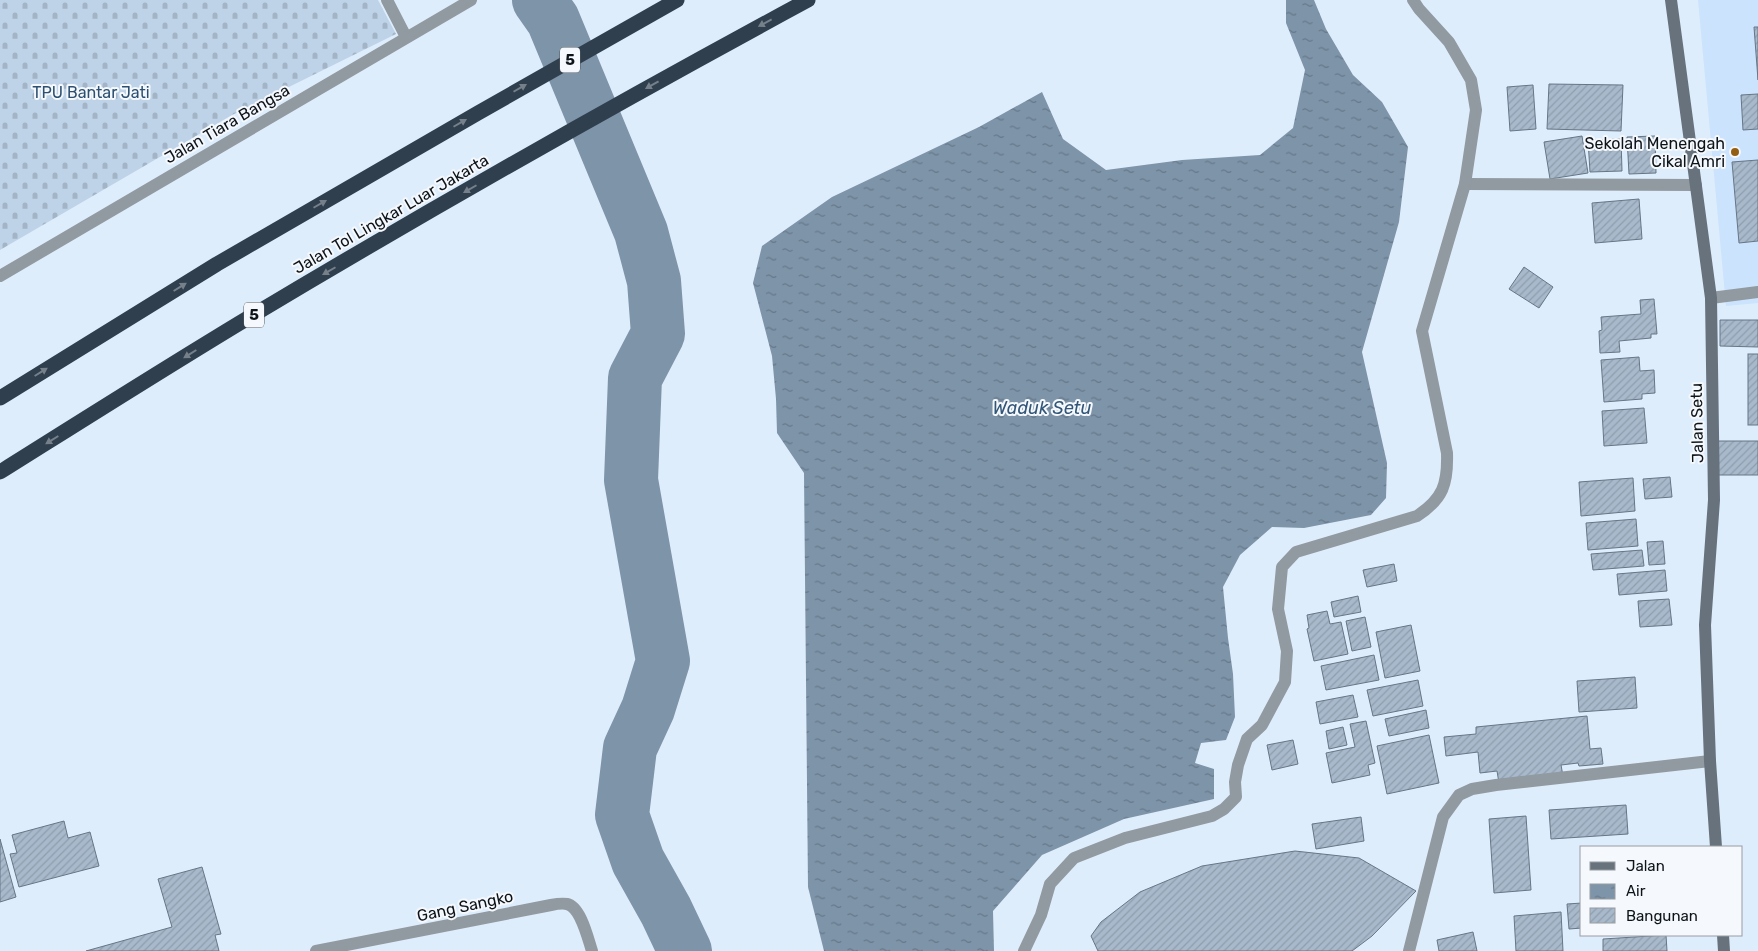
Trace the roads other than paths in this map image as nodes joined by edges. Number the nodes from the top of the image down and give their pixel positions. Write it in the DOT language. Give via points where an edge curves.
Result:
graph roads {
  1 [pos="388,0"];
  2 [pos="677,0"];
  3 [pos="808,0"];
  4 [pos="1412,0"];
  5 [pos="1671,0"];
  6 [pos="462,2"];
  7 [pos="406,37"];
  8 [pos="1465,184"];
  9 [pos="1696,185"];
  10 [pos="0,276"];
  11 [pos="1758,292"];
  12 [pos="1711,298"];
  13 [pos="0,398"];
  14 [pos="0,472"];
  15 [pos="1710,761"];
  16 [pos="1716,846"];
  17 [pos="1722,936"];
  18 [pos="316,951"];
  19 [pos="592,951"];
  20 [pos="1024,951"];
  21 [pos="1408,951"];
  22 [pos="1724,951"];
  1 -- 7 [label="street"];
  13 -- 2 [label="highway, 5, one-way" via="217,264"];
  3 -- 14 [label="highway, Jalan Tol Lingkar Luar Jakarta / 5, one-way" via="512,164 248,318"];
  4 -- 8 [label="street" via="1449,42 1470,80 1476,110"];
  5 -- 9 [label="main road, Jalan Setu"];
  6 -- 7 [label="street, Jalan Tiara Bangsa"];
  7 -- 10 [label="street, Jalan Tiara Bangsa"];
  8 -- 9 [label="street"];
  8 -- 20 [label="street" via="1422,331 1448,453 1448,473 1441,492 1432,506 1417,516 1296,552 1282,567 1278,609 1287,651 1285,682 1262,725 1247,738 1235,782 1236,797 1212,816 1125,838 1074,858 1050,884 1041,915"];
  9 -- 12 [label="main road, Jalan Setu"];
  11 -- 12 [label="street"];
  12 -- 15 [label="main road, Jalan Setu" via="1714,500 1706,625"];
  15 -- 16 [label="main road, Jalan Setu"];
  15 -- 21 [label="street" via="1496,785 1459,795 1443,817"];
  17 -- 22 [label="main road"];
  18 -- 19 [label="street, Gang Sangko" via="569,904 580,916"];
}
